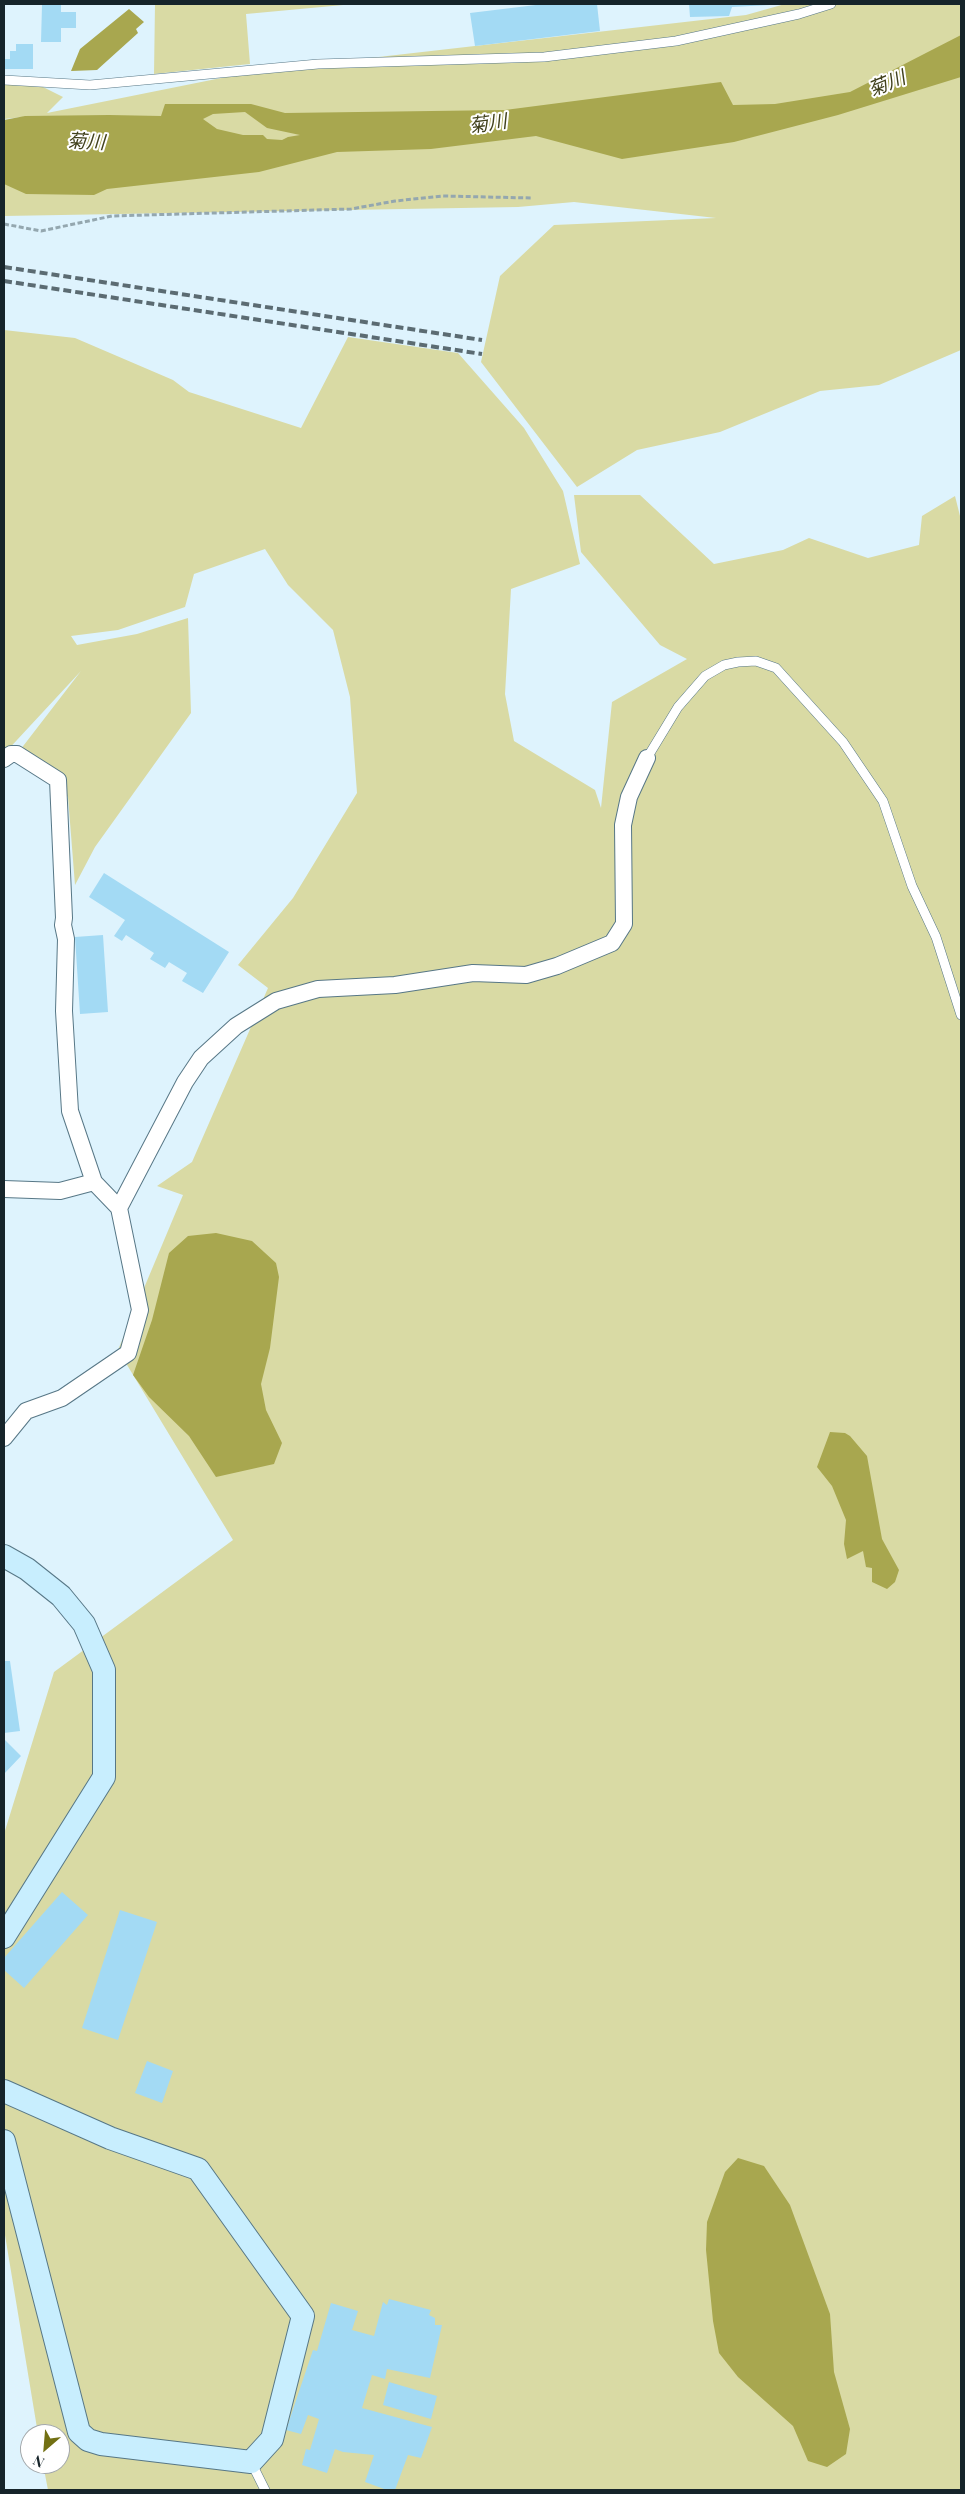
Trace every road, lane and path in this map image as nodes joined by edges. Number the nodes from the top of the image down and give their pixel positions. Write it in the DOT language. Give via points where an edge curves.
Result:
graph roads {
  1 [pos="831,4"];
  2 [pos="4,80"];
  3 [pos="532,198"];
  4 [pos="4,224"];
  5 [pos="647,758"];
  6 [pos="4,759"];
  7 [pos="961,1014"];
  8 [pos="94,1182"];
  9 [pos="4,1190"];
  10 [pos="119,1208"];
  11 [pos="4,1436"];
  12 [pos="4,1556"];
  13 [pos="4,1937"];
  14 [pos="4,2091"];
  15 [pos="4,2142"];
  16 [pos="251,2462"];
  17 [pos="266,2490"];
  1 -- 2 [label="lane" via="676,41 544,57 318,64 90,85"];
  3 -- 4 [label="path" via="442,196 351,209 112,216 41,231"];
  5 -- 7 [label="lane" via="678,707 705,676 724,665 738,662 756,660 776,668 842,742 883,801 912,886 936,937"];
  5 -- 10 [label="street" via="629,797 623,825 624,924 612,943 526,975 473,973 395,985 318,989 276,1000 236,1026 201,1058 185,1082"];
  6 -- 8 [label="street" via="17,754 58,780 70,1111"];
  8 -- 9 [label="street" via="60,1191"];
  8 -- 10 [label="street"];
  10 -- 11 [label="street" via="140,1310 128,1353 62,1398 26,1410"];
  12 -- 13 [label="street" via="27,1569 61,1596 84,1624 104,1670 104,1777"];
  14 -- 16 [label="street" via="110,2138 198,2169 303,2316 272,2439"];
  15 -- 16 [label="street" via="79,2432 88,2440 101,2444"];
  16 -- 17 [label="lane"];
}
